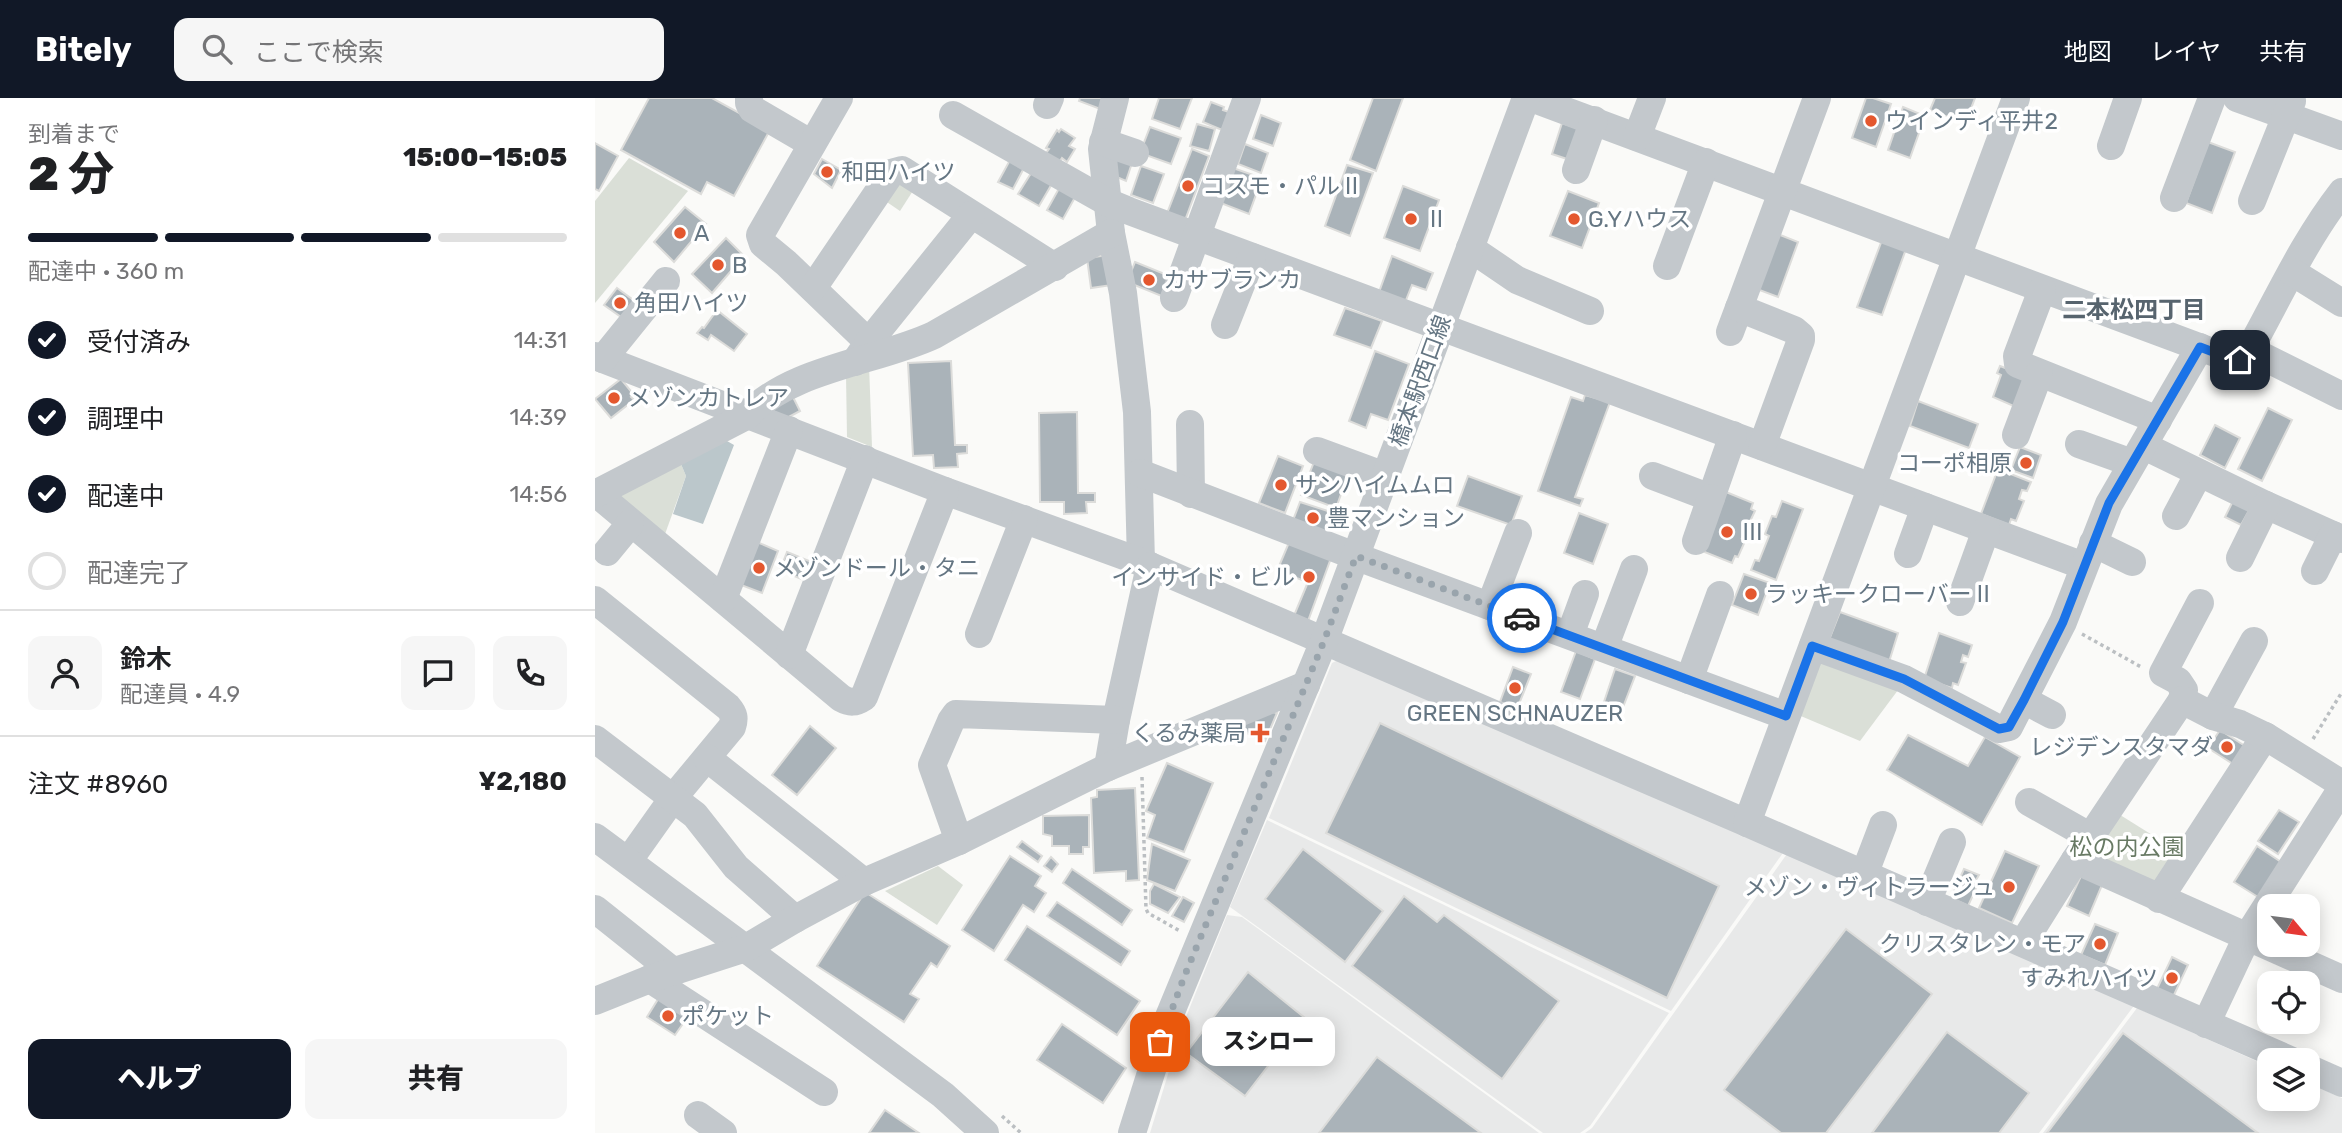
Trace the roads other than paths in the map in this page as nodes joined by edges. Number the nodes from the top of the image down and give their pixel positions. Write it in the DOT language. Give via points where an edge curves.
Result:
graph roads {
  1 [pos="749,98"];
  2 [pos="839,98"];
  3 [pos="1115,98"];
  4 [pos="1247,98"];
  5 [pos="1528,98"];
  6 [pos="1652,98"];
  7 [pos="1817,98"];
  8 [pos="2016,98"];
  9 [pos="2129,98"];
  10 [pos="2212,98"];
  11 [pos="2238,98"];
  12 [pos="2290,107"];
  13 [pos="953,115"];
  14 [pos="1594,120"];
  15 [pos="2342,136"];
  16 [pos="1637,137"];
  17 [pos="1103,142"];
  18 [pos="812,144"];
  19 [pos="2111,146"];
  20 [pos="1135,153"];
  21 [pos="1706,162"];
  22 [pos="1576,170"];
  23 [pos="1783,191"];
  24 [pos="2342,192"];
  25 [pos="2174,198"];
  26 [pos="2252,201"];
  27 [pos="1107,202"];
  28 [pos="971,215"];
  29 [pos="1111,233"];
  30 [pos="1196,236"];
  31 [pos="1470,248"];
  32 [pos="1957,256"];
  33 [pos="1252,257"];
  34 [pos="1667,266"];
  35 [pos="1055,267"];
  36 [pos="2292,272"];
  37 [pos="666,281"];
  38 [pos="813,288"];
  39 [pos="2042,290"];
  40 [pos="1174,298"];
  41 [pos="2342,303"];
  42 [pos="1590,311"];
  43 [pos="1225,325"];
  44 [pos="1440,327"];
  45 [pos="2200,347"];
  46 [pos="2250,350"];
  47 [pos="861,352"];
  48 [pos="597,357"];
  49 [pos="2039,374"];
  50 [pos="2342,396"];
  51 [pos="748,415"];
  52 [pos="2158,420"];
  53 [pos="1190,424"];
  54 [pos="789,430"];
  55 [pos="1733,435"];
  56 [pos="2016,435"];
  57 [pos="2079,443"];
  58 [pos="1762,446"];
  59 [pos="1317,451"];
  60 [pos="2138,454"];
  61 [pos="865,459"];
  62 [pos="1140,473"];
  63 [pos="2199,473"];
  64 [pos="1385,476"];
  65 [pos="1653,476"];
  66 [pos="1871,487"];
  67 [pos="945,491"];
  68 [pos="595,494"];
  69 [pos="1191,494"];
  70 [pos="1711,498"];
  71 [pos="2266,505"];
  72 [pos="1925,507"];
  73 [pos="2176,516"];
  74 [pos="1024,519"];
  75 [pos="630,524"];
  76 [pos="1986,530"];
  77 [pos="1518,533"];
  78 [pos="2337,537"];
  79 [pos="1696,541"];
  80 [pos="607,552"];
  81 [pos="1908,554"];
  82 [pos="2088,555"];
  83 [pos="1356,556"];
  84 [pos="2240,558"];
  85 [pos="2132,562"];
  86 [pos="1145,564"];
  87 [pos="1634,569"];
  88 [pos="2315,572"];
  89 [pos="1585,593"];
  90 [pos="1720,595"];
  91 [pos="723,599"];
  92 [pos="595,600"];
  93 [pos="1960,602"];
  94 [pos="2200,603"];
  95 [pos="1490,606"];
  96 [pos="987,624"];
  97 [pos="1570,635"];
  98 [pos="1324,641"];
  99 [pos="2254,641"];
  100 [pos="1812,646"];
  101 [pos="1604,648"];
  102 [pos="789,655"];
  103 [pos="1689,680"];
  104 [pos="1306,685"];
  105 [pos="2024,700"];
  106 [pos="2182,700"];
  107 [pos="2052,715"];
  108 [pos="1786,716"];
  109 [pos="2213,716"];
  110 [pos="1116,720"];
  111 [pos="2265,736"];
  112 [pos="595,739"];
  113 [pos="707,758"];
  114 [pos="1108,767"];
  115 [pos="2342,786"];
  116 [pos="673,798"];
  117 [pos="2029,802"];
  118 [pos="1747,823"];
  119 [pos="1883,825"];
  120 [pos="595,837"];
  121 [pos="2091,837"];
  122 [pos="959,841"];
  123 [pos="1952,842"];
  124 [pos="629,860"];
  125 [pos="2075,860"];
  126 [pos="1864,875"];
  127 [pos="864,882"];
  128 [pos="2159,899"];
  129 [pos="1927,902"];
  130 [pos="595,909"];
  131 [pos="795,919"];
  132 [pos="2247,937"];
  133 [pos="2023,943"];
  134 [pos="746,948"];
  135 [pos="2339,971"];
  136 [pos="662,975"];
  137 [pos="595,1001"];
  138 [pos="2206,1024"];
  139 [pos="2262,1048"];
  140 [pos="2320,1073"];
  141 [pos="2342,1083"];
  142 [pos="824,1092"];
  143 [pos="698,1115"];
  144 [pos="723,1133"];
  145 [pos="985,1133"];
  146 [pos="1132,1133"];
  1 -- 18 [label="street" via="752,109"];
  2 -- 18 [label="street"];
  3 -- 17 [label="street"];
  4 -- 30 [label="street"];
  5 -- 14 [label="street"];
  5 -- 31 [label="street, 橋本駅西口線"];
  6 -- 16 [label="street"];
  7 -- 23 [label="street"];
  8 -- 32 [label="street"];
  9 -- 19 [label="street"];
  10 -- 25 [label="street"];
  11 -- 12 [label="street"];
  12 -- 15 [label="street"];
  12 -- 26 [label="street"];
  13 -- 27 [label="street"];
  14 -- 16 [label="street"];
  14 -- 22 [label="street"];
  16 -- 21 [label="street"];
  17 -- 20 [label="street"];
  17 -- 27 [label="street"];
  18 -- 38 [label="street" via="759,235 763,244"];
  21 -- 23 [label="street"];
  21 -- 34 [label="street"];
  23 -- 32 [label="street"];
  23 -- 58 [label="street" via="1734,320 1801,335"];
  24 -- 36 [label="street"];
  27 -- 29 [label="street"];
  27 -- 30 [label="street"];
  28 -- 35 [label="street"];
  28 -- 38 [label="street" via="902,170 894,170"];
  28 -- 47 [label="street"];
  29 -- 35 [label="street"];
  29 -- 62 [label="street" via="1131,355"];
  30 -- 33 [label="street"];
  30 -- 40 [label="street"];
  31 -- 42 [label="street" via="1517,280"];
  31 -- 44 [label="street, 橋本駅西口線"];
  32 -- 39 [label="street"];
  32 -- 66 [label="street"];
  33 -- 43 [label="street"];
  33 -- 44 [label="street"];
  35 -- 47 [label="street" via="910,346"];
  36 -- 41 [label="street"];
  36 -- 46 [label="street"];
  37 -- 48 [label="street"];
  38 -- 47 [label="street" via="858,332"];
  39 -- 45 [label="street"];
  39 -- 49 [label="street" via="2016,359"];
  44 -- 55 [label="street"];
  44 -- 64 [label="street, 橋本駅西口線"];
  45 -- 46 [label="street" via="2234,360"];
  45 -- 52 [label="street"];
  46 -- 50 [label="street"];
  47 -- 51 [label="street" via="782,390"];
  48 -- 51 [label="street"];
  49 -- 52 [label="street"];
  49 -- 56 [label="street"];
  51 -- 54 [label="street"];
  51 -- 68 [label="street"];
  52 -- 60 [label="street"];
  53 -- 69 [label="street"];
  54 -- 61 [label="street"];
  54 -- 91 [label="street"];
  55 -- 58 [label="street"];
  55 -- 70 [label="street"];
  57 -- 60 [label="street"];
  58 -- 66 [label="street"];
  59 -- 64 [label="street"];
  60 -- 63 [label="street"];
  60 -- 82 [label="street" via="2109,503"];
  61 -- 67 [label="street"];
  61 -- 102 [label="street"];
  62 -- 69 [label="street"];
  62 -- 86 [label="street"];
  63 -- 71 [label="street"];
  63 -- 73 [label="street"];
  64 -- 83 [label="street, 橋本駅西口線"];
  65 -- 70 [label="street"];
  66 -- 72 [label="street"];
  66 -- 100 [label="street"];
  67 -- 74 [label="street"];
  67 -- 102 [label="street" via="864,697 857,702 841,698"];
  68 -- 75 [label="street"];
  69 -- 83 [label="street"];
  70 -- 79 [label="street"];
  71 -- 78 [label="street"];
  71 -- 84 [label="street"];
  72 -- 76 [label="street"];
  72 -- 81 [label="street"];
  74 -- 86 [label="street"];
  74 -- 96 [label="street"];
  75 -- 80 [label="street"];
  75 -- 91 [label="street"];
  76 -- 82 [label="street"];
  76 -- 93 [label="street"];
  77 -- 95 [label="street"];
  78 -- 88 [label="street"];
  82 -- 85 [label="street"];
  82 -- 105 [label="street" via="2063,622"];
  83 -- 95 [label="street"];
  83 -- 98 [label="street, 橋本駅西口線"];
  86 -- 98 [label="street"];
  86 -- 110 [label="street"];
  87 -- 101 [label="street"];
  89 -- 97 [label="street"];
  90 -- 103 [label="street"];
  91 -- 102 [label="street"];
  92 -- 113 [label="street" via="733,713 732,726"];
  94 -- 106 [label="street" via="2163,673 2182,685"];
  95 -- 97 [label="street"];
  97 -- 101 [label="street"];
  98 -- 104 [label="street, 橋本駅西口線"];
  98 -- 118 [label="street"];
  99 -- 109 [label="street"];
  100 -- 105 [label="street" via="1904,679 1999,729 2009,727"];
  100 -- 108 [label="street"];
  101 -- 103 [label="street"];
  103 -- 108 [label="street"];
  104 -- 114 [label="street"];
  104 -- 146 [label="street, 橋本駅西口線" via="1172,1009"];
  105 -- 107 [label="street"];
  106 -- 109 [label="street"];
  106 -- 121 [label="street"];
  108 -- 118 [label="street"];
  109 -- 111 [label="street"];
  110 -- 114 [label="street"];
  110 -- 122 [label="street" via="956,714 932,765"];
  111 -- 115 [label="street"];
  111 -- 128 [label="street"];
  112 -- 116 [label="street"];
  113 -- 116 [label="street"];
  113 -- 127 [label="street"];
  114 -- 122 [label="street"];
  115 -- 132 [label="street"];
  116 -- 124 [label="street"];
  116 -- 131 [label="street" via="695,815 736,867"];
  117 -- 121 [label="street"];
  118 -- 126 [label="street"];
  119 -- 126 [label="street"];
  120 -- 124 [label="street"];
  121 -- 125 [label="street"];
  122 -- 127 [label="street"];
  123 -- 129 [label="street"];
  124 -- 134 [label="street"];
  125 -- 128 [label="street"];
  125 -- 133 [label="street"];
  126 -- 129 [label="street"];
  127 -- 131 [label="street"];
  128 -- 132 [label="street"];
  129 -- 133 [label="street"];
  130 -- 136 [label="street"];
  131 -- 134 [label="street"];
  132 -- 135 [label="street"];
  132 -- 138 [label="street"];
  133 -- 138 [label="street"];
  134 -- 136 [label="street"];
  134 -- 145 [label="street" via="943,1095"];
  136 -- 137 [label="street"];
  136 -- 142 [label="street"];
  138 -- 139 [label="street"];
  140 -- 141 [label="street"];
  143 -- 144 [label="street"];
}
